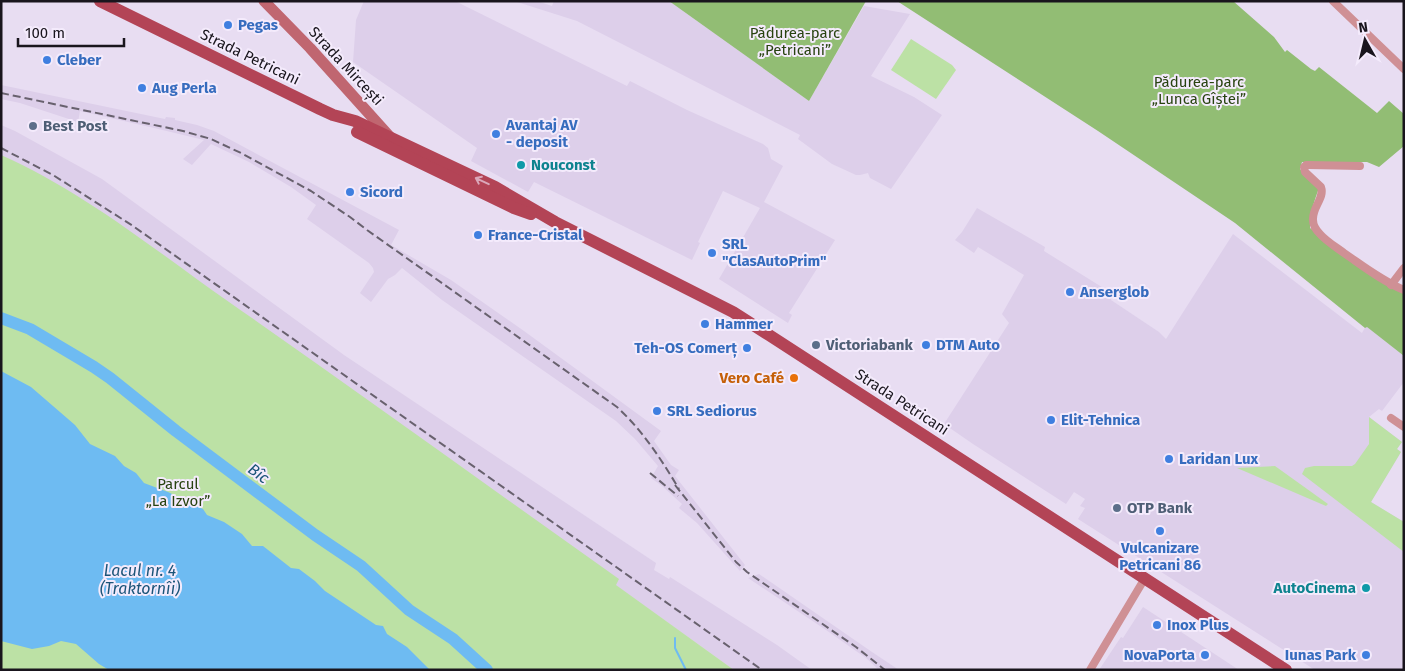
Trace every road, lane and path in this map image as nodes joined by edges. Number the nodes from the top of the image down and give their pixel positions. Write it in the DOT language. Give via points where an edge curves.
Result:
graph roads {
  1 [pos="100,1"];
  2 [pos="264,1"];
  3 [pos="1333,1"];
  4 [pos="1404,68"];
  5 [pos="332,115"];
  6 [pos="390,138"];
  7 [pos="403,154"];
  8 [pos="1360,166"];
  9 [pos="555,222"];
  10 [pos="1404,268"];
  11 [pos="1391,285"];
  12 [pos="1404,290"];
  13 [pos="1391,418"];
  14 [pos="1404,428"];
  15 [pos="1145,578"];
  16 [pos="1090,670"];
  17 [pos="1286,670"];
  1 -- 5 [label="main road, Strada Petricani"];
  2 -- 6 [label="main road, Strada Mircești"];
  3 -- 4 [label="street"];
  5 -- 6 [label="main road, Strada Petricani" via="355,121"];
  5 -- 7 [label="main road, Strada Petricani" via="350,128"];
  6 -- 7 [label="main road, Strada Mircești"];
  9 -- 6 [label="main road, Strada Petricani, one-way" via="495,187"];
  7 -- 9 [label="main road, Strada Petricani" via="514,208"];
  8 -- 11 [label="street" via="1304,167 1322,190 1315,206 1314,224 1323,237"];
  9 -- 15 [label="main road, Strada Petricani" via="753,324"];
  10 -- 11 [label="street"];
  11 -- 12 [label="street"];
  13 -- 14 [label="street"];
  15 -- 16 [label="street"];
  15 -- 17 [label="main road, Strada Petricani"];
}
